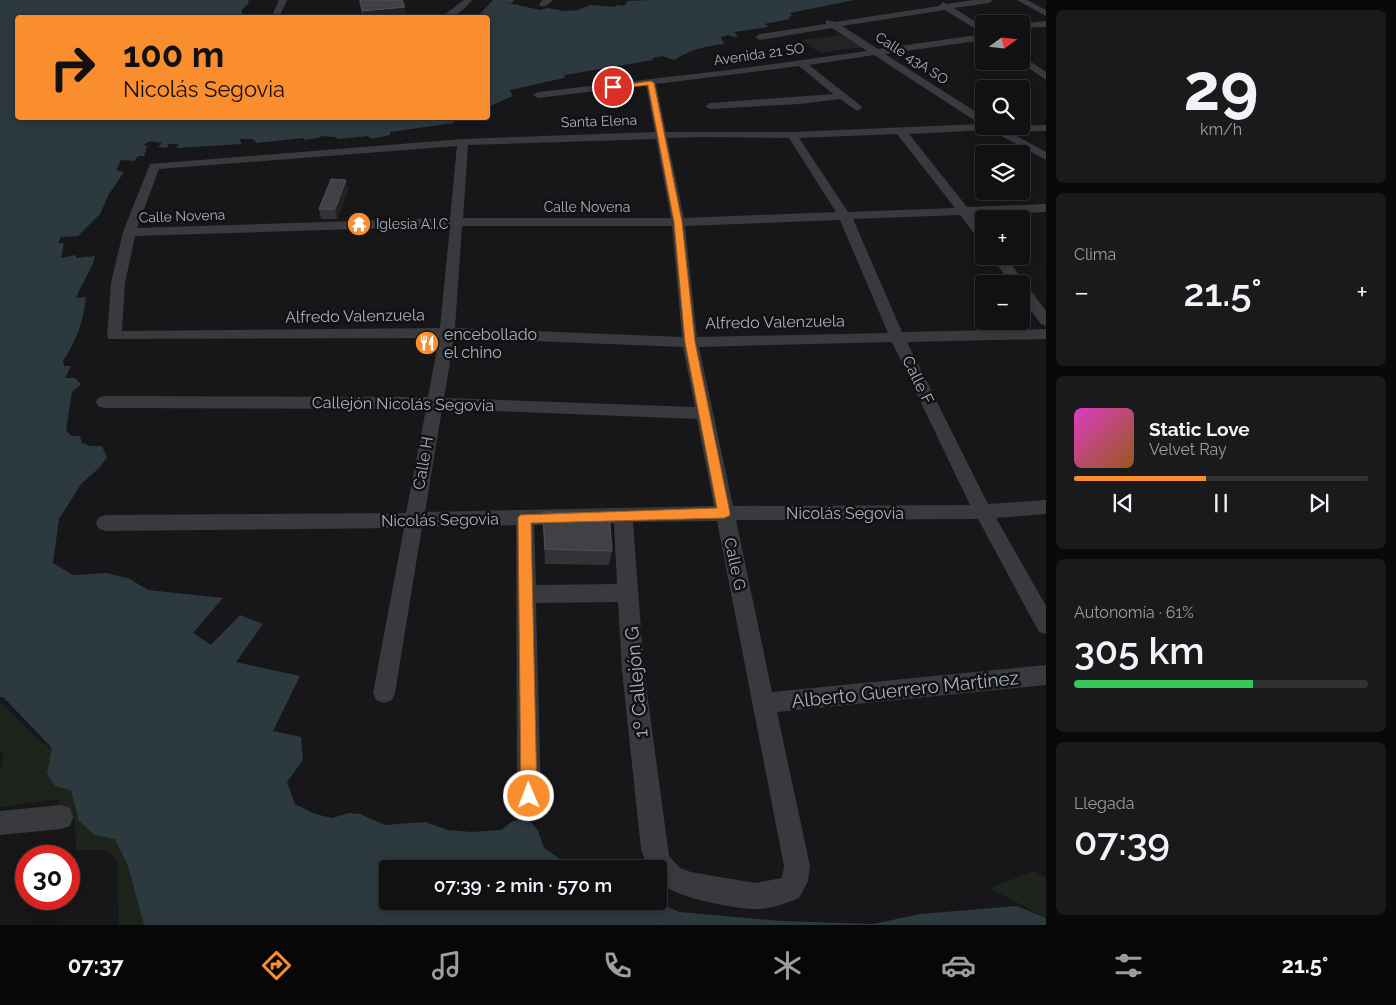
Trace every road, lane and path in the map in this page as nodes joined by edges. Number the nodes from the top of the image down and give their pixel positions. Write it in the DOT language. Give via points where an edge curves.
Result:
graph roads {
  1 [pos="283,0"];
  2 [pos="468,0"];
  3 [pos="934,0"];
  4 [pos="989,0"];
  5 [pos="1021,0"];
  6 [pos="945,7"];
  7 [pos="1046,13"];
  8 [pos="278,15"];
  9 [pos="449,15"];
  10 [pos="828,21"];
  11 [pos="1046,24"];
  12 [pos="1030,25"];
  13 [pos="975,26"];
  14 [pos="975,33"];
  15 [pos="760,37"];
  16 [pos="873,52"];
  17 [pos="800,62"];
  18 [pos="1030,64"];
  19 [pos="1046,76"];
  20 [pos="651,83"];
  21 [pos="538,96"];
  22 [pos="843,96"];
  23 [pos="710,106"];
  24 [pos="857,108"];
  25 [pos="975,116"];
  26 [pos="975,127"];
  27 [pos="1030,127"];
  28 [pos="1046,128"];
  29 [pos="900,130"];
  30 [pos="661,135"];
  31 [pos="792,135"];
  32 [pos="1007,135"];
  33 [pos="464,142"];
  34 [pos="1046,157"];
  35 [pos="1046,208"];
  36 [pos="965,212"];
  37 [pos="845,216"];
  38 [pos="456,222"];
  39 [pos="678,222"];
  40 [pos="975,225"];
  41 [pos="129,232"];
  42 [pos="1030,300"];
  43 [pos="1046,321"];
  44 [pos="447,333"];
  45 [pos="1046,334"];
  46 [pos="897,337"];
  47 [pos="690,342"];
  48 [pos="104,402"];
  49 [pos="434,402"];
  50 [pos="703,413"];
  51 [pos="1046,507"];
  52 [pos="983,512"];
  53 [pos="724,513"];
  54 [pos="622,516"];
  55 [pos="524,518"];
  56 [pos="413,520"];
  57 [pos="105,523"];
  58 [pos="628,593"];
  59 [pos="527,594"];
  60 [pos="1046,625"];
  61 [pos="1046,675"];
  62 [pos="384,693"];
  63 [pos="765,703"];
  64 [pos="529,796"];
  65 [pos="61,817"];
  66 [pos="0,823"];
  67 [pos="654,849"];
  1 -- 8 [label="street"];
  2 -- 9 [label="street"];
  3 -- 6 [label="street"];
  4 -- 6 [label="street"];
  5 -- 7 [label="street"];
  6 -- 10 [label="street"];
  6 -- 13 [label="street"];
  10 -- 15 [label="street"];
  10 -- 16 [label="street, Calle 43A SO"];
  11 -- 12 [label="street"];
  14 -- 16 [label="street, Avenida 21 SO"];
  16 -- 17 [label="street, Avenida 21 SO"];
  16 -- 25 [label="street, Calle 43A SO"];
  17 -- 20 [label="street, Avenida 21 SO"];
  17 -- 22 [label="street"];
  18 -- 19 [label="street"];
  20 -- 21 [label="street, Avenida 21 SO"];
  20 -- 30 [label="street, Calle G"];
  22 -- 23 [label="street" via="800,102"];
  22 -- 24 [label="street"];
  26 -- 29 [label="street, Santa Elena"];
  27 -- 28 [label="street, Santa Elena"];
  29 -- 31 [label="street, Santa Elena"];
  29 -- 36 [label="street"];
  30 -- 31 [label="street, Santa Elena"];
  30 -- 33 [label="street, Santa Elena"];
  30 -- 39 [label="street, Calle G"];
  31 -- 37 [label="street, Calle F"];
  32 -- 34 [label="street"];
  33 -- 38 [label="street, Calle H"];
  33 -- 41 [label="street, Santa Elena" via="154,166"];
  35 -- 36 [label="street, Calle Novena"];
  36 -- 37 [label="street, Calle Novena"];
  36 -- 40 [label="street"];
  37 -- 39 [label="street, Calle Novena"];
  37 -- 46 [label="street, Calle F"];
  38 -- 39 [label="street, Calle Novena"];
  38 -- 41 [label="street, Calle Novena"];
  38 -- 44 [label="street, Calle H"];
  39 -- 47 [label="street, Calle G"];
  41 -- 44 [label="street, Alfredo Valenzuela" via="118,283 114,336"];
  42 -- 43 [label="street"];
  44 -- 47 [label="street, Alfredo Valenzuela"];
  44 -- 49 [label="street, Calle H"];
  45 -- 46 [label="street, Alfredo Valenzuela"];
  46 -- 47 [label="street, Alfredo Valenzuela"];
  46 -- 52 [label="street, Calle F"];
  47 -- 50 [label="street, Calle G"];
  48 -- 49 [label="street, Callejón Nicolás Segovia"];
  49 -- 50 [label="street, Callejón Nicolás Segovia"];
  49 -- 56 [label="street, Calle H"];
  50 -- 53 [label="street, Calle G"];
  51 -- 52 [label="street, Nicolás Segovia"];
  52 -- 53 [label="street, Nicolás Segovia"];
  52 -- 60 [label="street, Calle F"];
  53 -- 54 [label="street, Nicolás Segovia"];
  53 -- 63 [label="street, Calle G"];
  54 -- 55 [label="street, Nicolás Segovia"];
  54 -- 58 [label="street, 1º Callejón G"];
  55 -- 56 [label="street, Nicolás Segovia"];
  55 -- 59 [label="street"];
  56 -- 57 [label="street, Nicolás Segovia"];
  56 -- 62 [label="street, Calle H"];
  58 -- 59 [label="street"];
  58 -- 67 [label="street, 1º Callejón G" via="633,670"];
  59 -- 64 [label="street"];
  61 -- 63 [label="street, Alberto Guerrero Martínez"];
  63 -- 67 [label="street, Calle G" via="797,866 790,889 755,896 691,885 672,878 659,864"];
  65 -- 66 [label="street"];
}
